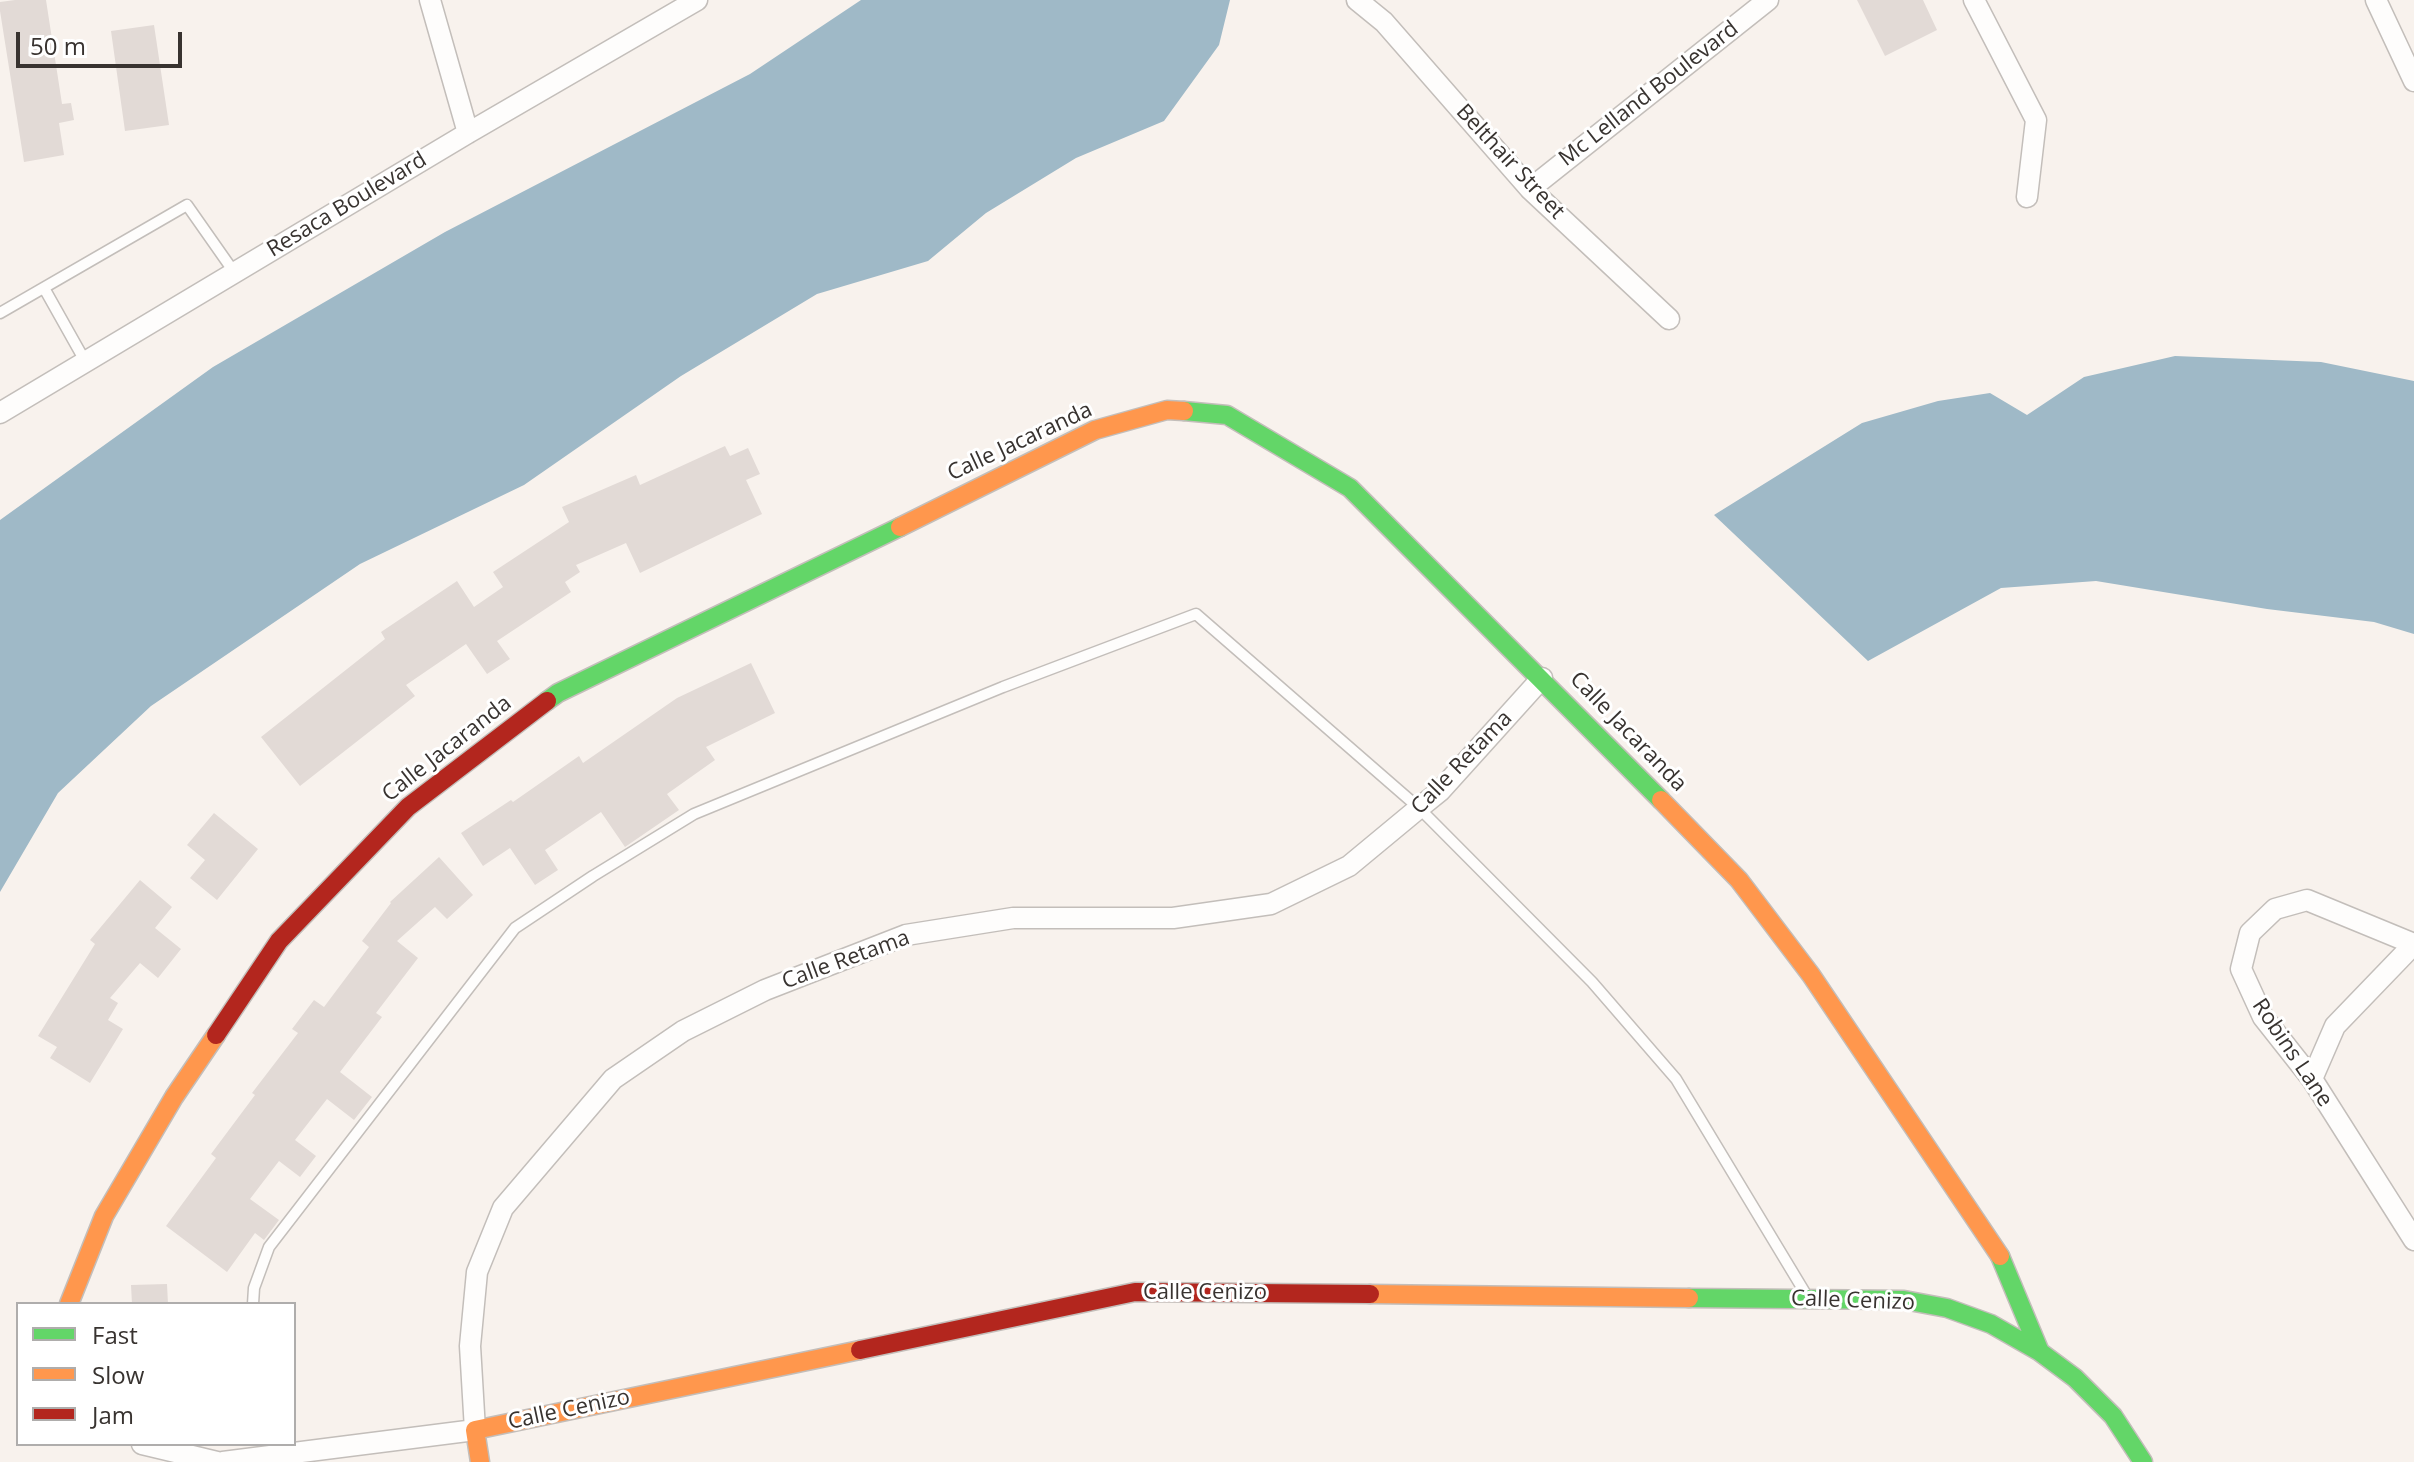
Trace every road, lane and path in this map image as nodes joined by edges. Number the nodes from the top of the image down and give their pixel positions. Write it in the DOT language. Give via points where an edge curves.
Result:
graph roads {
  1 [pos="430,0"];
  2 [pos="697,0"];
  3 [pos="1357,0"];
  4 [pos="1768,0"];
  5 [pos="1974,0"];
  6 [pos="2376,0"];
  7 [pos="2414,81"];
  8 [pos="468,133"];
  9 [pos="1530,189"];
  10 [pos="2027,197"];
  11 [pos="234,272"];
  12 [pos="44,288"];
  13 [pos="0,313"];
  14 [pos="1669,319"];
  15 [pos="85,361"];
  16 [pos="0,413"];
  17 [pos="1542,678"];
  18 [pos="1419,808"];
  19 [pos="2414,944"];
  20 [pos="2312,1079"];
  21 [pos="2414,1240"];
  22 [pos="1808,1299"];
  23 [pos="70,1302"];
  24 [pos="253,1302"];
  25 [pos="2040,1352"];
  26 [pos="475,1430"];
  27 [pos="150,1446"];
  28 [pos="248,1451"];
  29 [pos="217,1462"];
  30 [pos="223,1462"];
  31 [pos="480,1462"];
  32 [pos="2143,1462"];
  1 -- 8 [label="street"];
  2 -- 8 [label="street, Resaca Boulevard"];
  3 -- 9 [label="street, Belthair Street" via="1384,22"];
  4 -- 9 [label="street, Mc Lelland Boulevard"];
  5 -- 10 [label="street" via="2036,120"];
  6 -- 7 [label="street"];
  8 -- 11 [label="street, Resaca Boulevard"];
  9 -- 14 [label="street, Belthair Street"];
  11 -- 12 [label="lane" via="187,205"];
  11 -- 15 [label="street, Resaca Boulevard"];
  12 -- 13 [label="lane"];
  12 -- 15 [label="lane"];
  15 -- 16 [label="street, Resaca Boulevard"];
  17 -- 18 [label="street, Calle Retama"];
  17 -- 23 [label="street, Calle Jacaranda" via="1350,488 1227,415 1167,410 1095,430 558,693 408,807 279,941 174,1097 104,1216"];
  17 -- 25 [label="street, Calle Jacaranda" via="1739,880 1811,975 1996,1247"];
  18 -- 22 [label="lane" via="1592,982 1676,1079"];
  18 -- 24 [label="lane" via="1196,614 770,781 694,814 515,928 269,1247"];
  18 -- 26 [label="street, Calle Retama" via="1349,866 1271,904 1173,918 1013,918 906,935 765,990 683,1031 613,1079 503,1208 477,1272 470,1346"];
  19 -- 20 [label="street" via="2335,1026"];
  19 -- 20 [label="street, Robins Lane" via="2307,900 2275,909 2250,933 2241,969 2263,1017"];
  20 -- 21 [label="street, Robins Lane"];
  22 -- 25 [label="street, Calle Cenizo" via="1904,1300 1947,1308 1991,1324"];
  22 -- 26 [label="street, Calle Cenizo" via="1135,1292"];
  25 -- 32 [label="street, Calle Cenizo" via="2113,1416"];
  26 -- 28 [label="street, Calle Cenizo"];
  26 -- 31 [label="street, Calle Retama"];
  27 -- 29 [label="street"];
  28 -- 30 [label="street, Calle Cenizo"];
}
